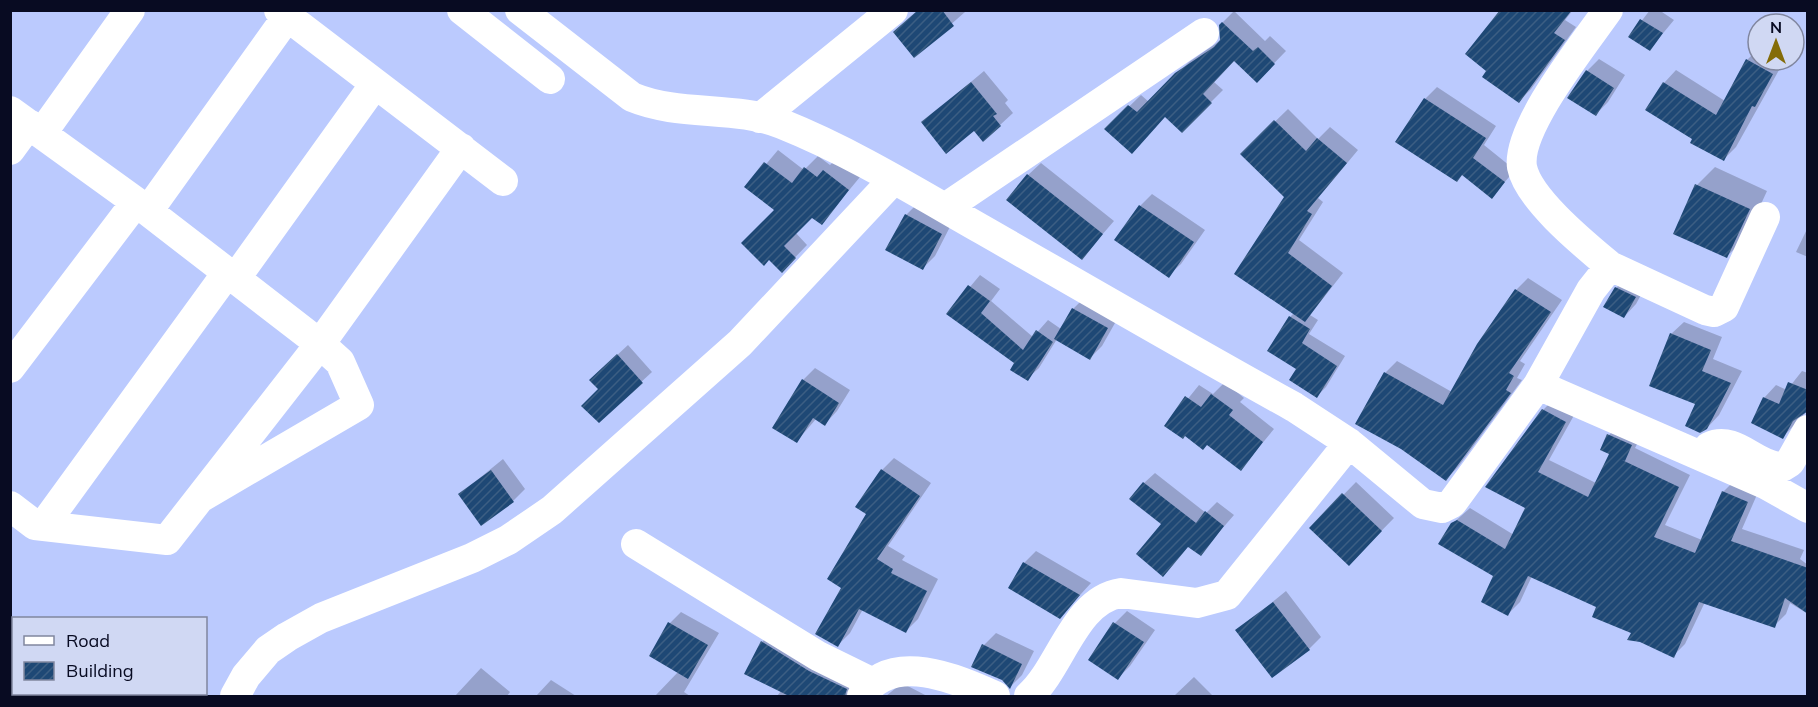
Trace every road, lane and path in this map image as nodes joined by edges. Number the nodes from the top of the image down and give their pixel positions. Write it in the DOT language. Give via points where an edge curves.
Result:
graph roads {
  1 [pos="130,10"];
  2 [pos="462,10"];
  3 [pos="520,10"];
  4 [pos="893,10"];
  5 [pos="1608,10"];
  6 [pos="286,12"];
  7 [pos="1204,33"];
  8 [pos="550,79"];
  9 [pos="375,84"];
  10 [pos="760,118"];
  11 [pos="27,123"];
  12 [pos="461,148"];
  13 [pos="10,150"];
  14 [pos="893,180"];
  15 [pos="503,181"];
  16 [pos="142,206"];
  17 [pos="945,208"];
  18 [pos="1765,217"];
  19 [pos="1610,266"];
  20 [pos="231,276"];
  21 [pos="320,344"];
  22 [pos="10,368"];
  23 [pos="1538,385"];
  24 [pos="1808,430"];
  25 [pos="1349,443"];
  26 [pos="1702,456"];
  27 [pos="200,498"];
  28 [pos="10,506"];
  29 [pos="1808,508"];
  30 [pos="43,526"];
  31 [pos="636,544"];
  32 [pos="868,690"];
  33 [pos="235,696"];
  34 [pos="994,696"];
  35 [pos="1029,696"];
  1 -- 11 [label="street"];
  2 -- 8 [label="street"];
  3 -- 10 [label="street" via="632,97 669,108"];
  4 -- 10 [label="street"];
  5 -- 19 [label="street" via="1558,79 1529,132 1522,165 1526,178 1550,211"];
  6 -- 9 [label="street"];
  6 -- 16 [label="street"];
  7 -- 17 [label="street"];
  9 -- 12 [label="street"];
  9 -- 20 [label="street"];
  10 -- 14 [label="street" via="800,132"];
  11 -- 13 [label="street"];
  11 -- 16 [label="street"];
  12 -- 15 [label="street"];
  12 -- 21 [label="street"];
  14 -- 17 [label="street"];
  14 -- 33 [label="street" via="740,343 552,510 508,540 472,558 321,618 286,637 246,676"];
  16 -- 20 [label="street"];
  16 -- 22 [label="street"];
  17 -- 25 [label="street" via="1294,407"];
  18 -- 19 [label="street" via="1719,311 1705,310"];
  19 -- 23 [label="street" via="1591,290"];
  20 -- 21 [label="street"];
  20 -- 30 [label="street"];
  21 -- 27 [label="street"];
  21 -- 27 [label="street" via="340,362 359,405"];
  23 -- 25 [label="street" via="1452,503 1442,508 1423,504"];
  23 -- 26 [label="street"];
  24 -- 26 [label="street" via="1790,462 1782,467 1767,465 1725,443 1709,447"];
  25 -- 35 [label="street" via="1227,595 1197,603 1109,595 1089,611"];
  26 -- 29 [label="street"];
  27 -- 30 [label="street" via="167,540"];
  28 -- 30 [label="street" via="35,525"];
  31 -- 32 [label="street"];
  32 -- 34 [label="street" via="892,674 923,673 958,680"];
}
